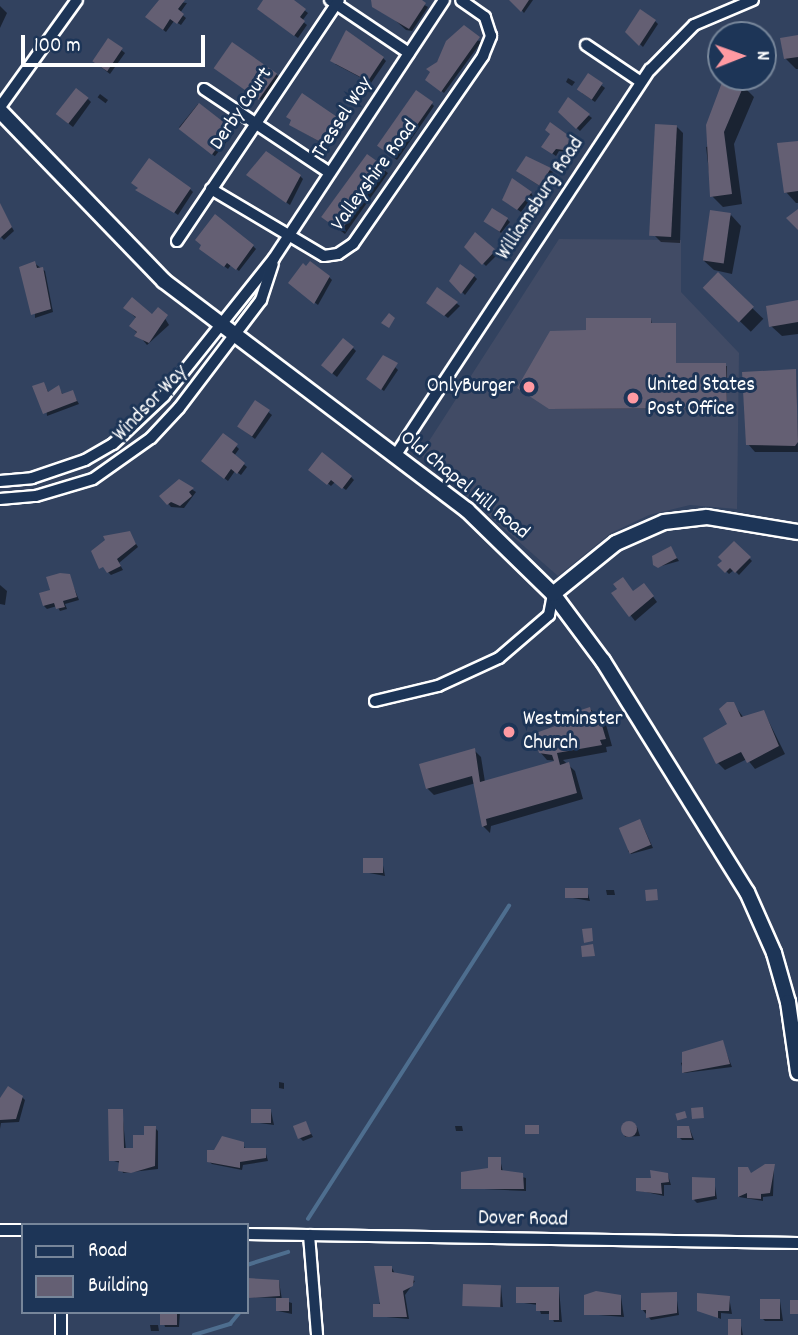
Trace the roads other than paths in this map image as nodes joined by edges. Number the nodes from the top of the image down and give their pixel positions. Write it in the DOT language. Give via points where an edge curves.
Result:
graph roads {
  1 [pos="77,0"];
  2 [pos="444,0"];
  3 [pos="461,0"];
  4 [pos="753,0"];
  5 [pos="335,2"];
  6 [pos="586,46"];
  7 [pos="409,53"];
  8 [pos="641,82"];
  9 [pos="204,89"];
  10 [pos="0,109"];
  11 [pos="256,123"];
  12 [pos="330,173"];
  13 [pos="211,189"];
  14 [pos="288,236"];
  15 [pos="177,241"];
  16 [pos="274,258"];
  17 [pos="220,327"];
  18 [pos="235,337"];
  19 [pos="395,456"];
  20 [pos="0,481"];
  21 [pos="0,499"];
  22 [pos="798,532"];
  23 [pos="553,594"];
  24 [pos="374,701"];
  25 [pos="798,1072"];
  26 [pos="0,1230"];
  27 [pos="21,1230"];
  28 [pos="248,1234"];
  29 [pos="309,1235"];
  30 [pos="798,1243"];
  31 [pos="61,1314"];
  32 [pos="61,1335"];
  33 [pos="317,1335"];
  1 -- 10 [label="street"];
  2 -- 7 [label="street, Tressel Way"];
  3 -- 14 [label="street, Valleyshire Road" via="485,17 491,36 483,55 353,244 338,254 324,256"];
  4 -- 8 [label="street, Williamsburg Road" via="710,16 682,33"];
  5 -- 7 [label="street"];
  5 -- 11 [label="street, Derby Court"];
  6 -- 8 [label="street"];
  7 -- 12 [label="street, Tressel Way"];
  8 -- 19 [label="street, Williamsburg Road"];
  9 -- 11 [label="street"];
  10 -- 17 [label="street, Old Chapel Hill Road" via="132,251"];
  11 -- 12 [label="street"];
  11 -- 13 [label="street, Derby Court"];
  12 -- 14 [label="street, Tressel Way"];
  13 -- 14 [label="street, Valleyshire Road"];
  13 -- 15 [label="street, Derby Court"];
  14 -- 16 [label="street, Tressel Way"];
  16 -- 17 [label="street, Tressel Way"];
  16 -- 18 [label="street, Tressel Way" via="261,300"];
  17 -- 18 [label="street, Old Chapel Hill Road"];
  17 -- 20 [label="street, Windsor Way" via="164,396 113,444 57,471"];
  18 -- 19 [label="street, Old Chapel Hill Road"];
  18 -- 21 [label="street, Windsor Way" via="179,408 122,461 63,490"];
  19 -- 23 [label="street, Old Chapel Hill Road" via="467,510"];
  22 -- 23 [label="street" via="707,517 664,522 616,543"];
  23 -- 24 [label="street" via="549,615 499,658 449,682"];
  23 -- 25 [label="street, Old Chapel Hill Road" via="603,661 747,892 785,990"];
  26 -- 27 [label="street"];
  28 -- 29 [label="street, Dover Road"];
  29 -- 30 [label="street, Dover Road"];
  29 -- 33 [label="street"];
  31 -- 32 [label="street"];
}
